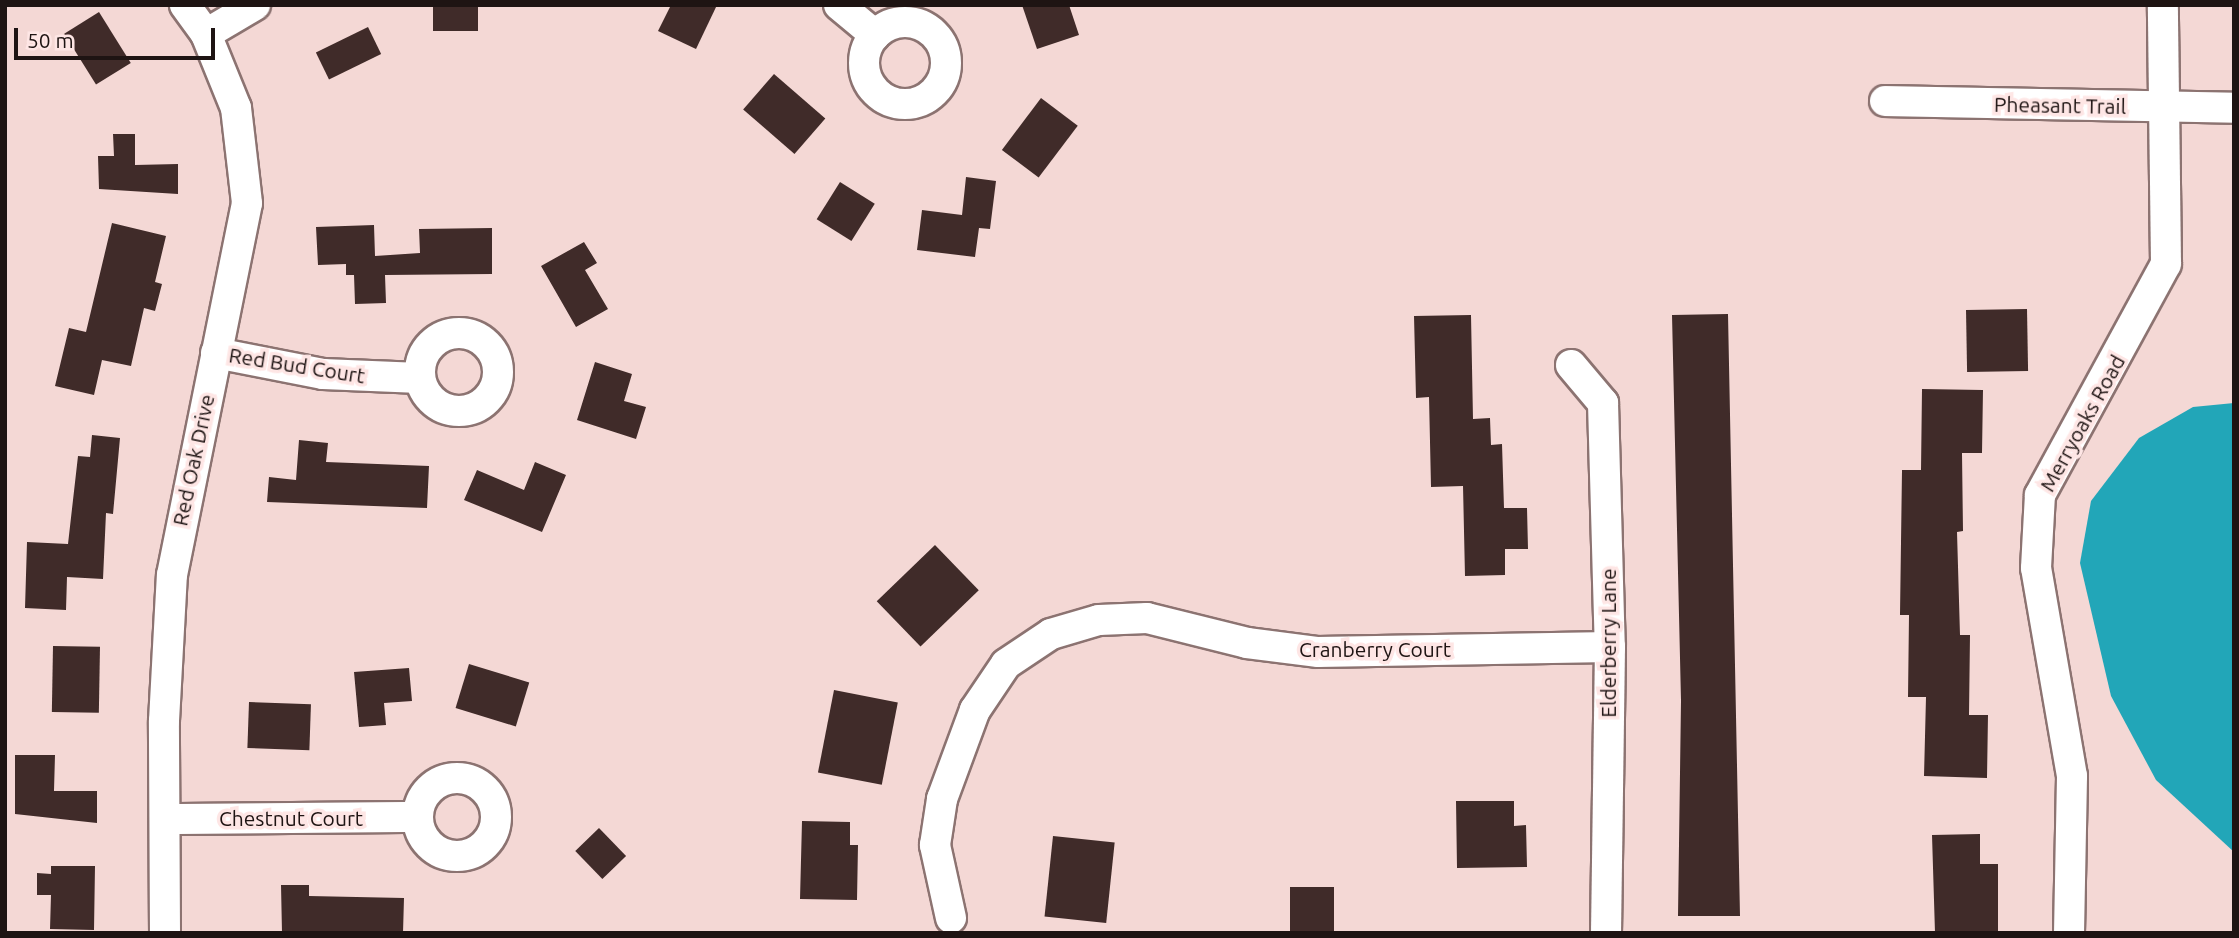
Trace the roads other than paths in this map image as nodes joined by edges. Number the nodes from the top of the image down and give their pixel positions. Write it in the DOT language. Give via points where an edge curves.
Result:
graph roads {
  1 [pos="185,5"];
  2 [pos="255,5"];
  3 [pos="839,5"];
  4 [pos="2163,5"];
  5 [pos="206,34"];
  6 [pos="876,34"];
  7 [pos="1885,101"];
  8 [pos="2160,107"];
  9 [pos="2234,108"];
  10 [pos="216,353"];
  11 [pos="1571,365"];
  12 [pos="420,378"];
  13 [pos="1610,646"];
  14 [pos="418,817"];
  15 [pos="165,819"];
  16 [pos="951,918"];
  17 [pos="165,933"];
  18 [pos="1606,933"];
  19 [pos="2069,933"];
  1 -- 5 [label="street, Red Oak Drive"];
  2 -- 5 [label="street"];
  3 -- 6 [label="street"];
  4 -- 8 [label="street, Merryoaks Road"];
  5 -- 10 [label="street, Red Oak Drive" via="236,108 247,170 243,236"];
  7 -- 8 [label="street, Pheasant Trail"];
  8 -- 9 [label="street, Pheasant Trail"];
  8 -- 19 [label="street, Merryoaks Road" via="2166,264 2039,495 2036,568 2072,776"];
  10 -- 12 [label="street, Red Bud Court" via="323,374"];
  10 -- 15 [label="street, Red Oak Drive" via="173,575"];
  11 -- 13 [label="street, Elderberry Lane" via="1603,403"];
  13 -- 16 [label="street, Cranberry Court" via="1318,652 1247,643 1147,618 1099,620 1051,634 1006,664 975,710 942,799 935,845"];
  13 -- 18 [label="street, Elderberry Lane"];
  14 -- 15 [label="street, Chestnut Court"];
  15 -- 17 [label="street, Red Oak Drive"];
}
